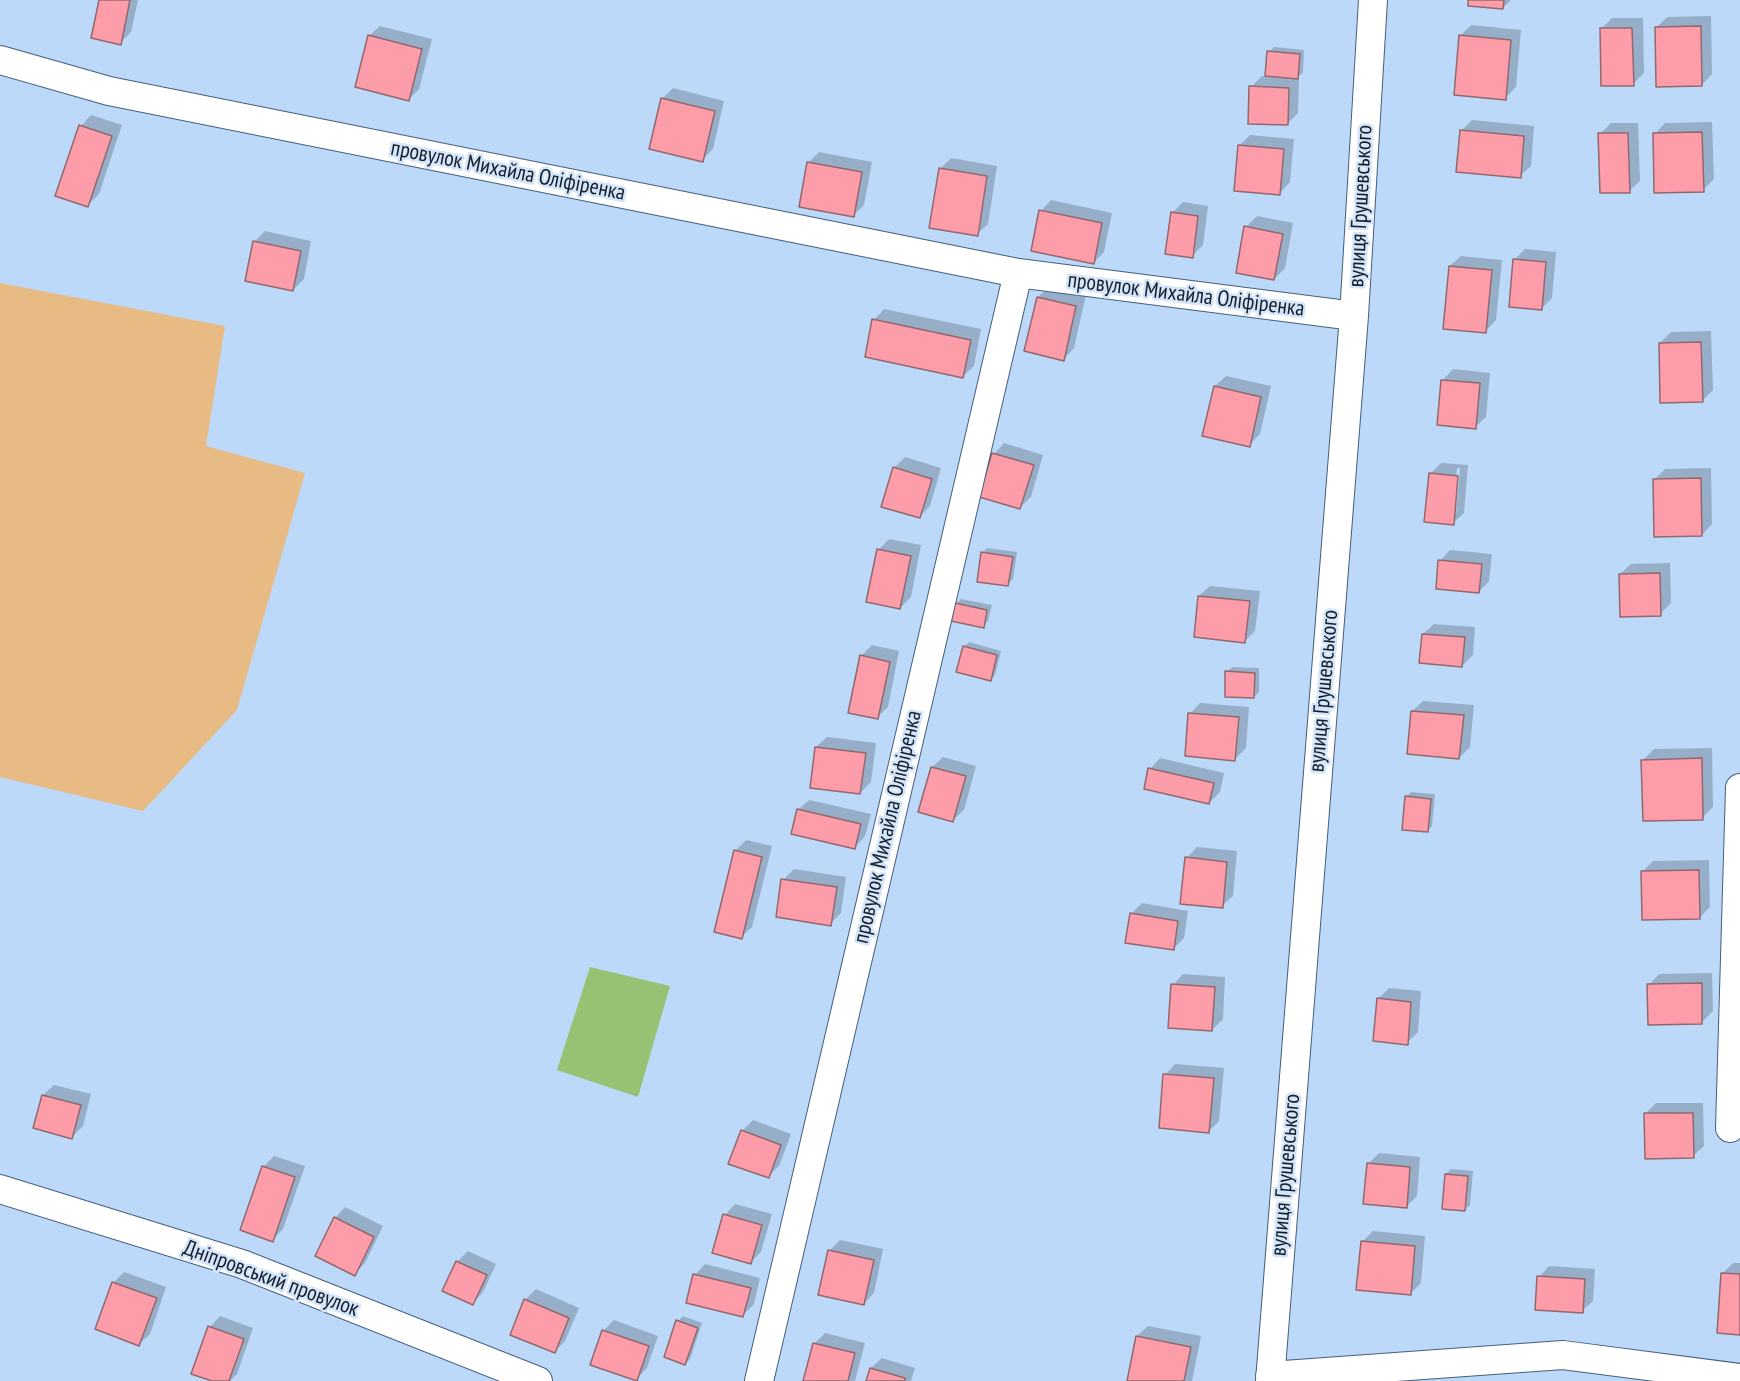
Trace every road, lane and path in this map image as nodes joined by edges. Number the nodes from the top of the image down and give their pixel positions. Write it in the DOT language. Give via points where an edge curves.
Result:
graph roads {
  1 [pos="1372,0"];
  2 [pos="0,60"];
  3 [pos="1018,273"];
  4 [pos="1354,316"];
  5 [pos="1740,788"];
  6 [pos="1730,1128"];
  7 [pos="0,1189"];
  8 [pos="1270,1378"];
  9 [pos="1740,1378"];
  10 [pos="538,1381"];
  11 [pos="759,1381"];
  1 -- 4 [label="street, вулиця Грушевського"];
  2 -- 3 [label="street, провулок Михайла Оліфіренка" via="109,92"];
  3 -- 4 [label="street, провулок Михайла Оліфіренка"];
  3 -- 11 [label="street, провулок Михайла Оліфіренка"];
  4 -- 8 [label="street, вулиця Грушевського"];
  5 -- 6 [label="street"];
  7 -- 10 [label="street, Дніпровський провулок" via="242,1264"];
  8 -- 9 [label="street" via="1563,1355"];
}
